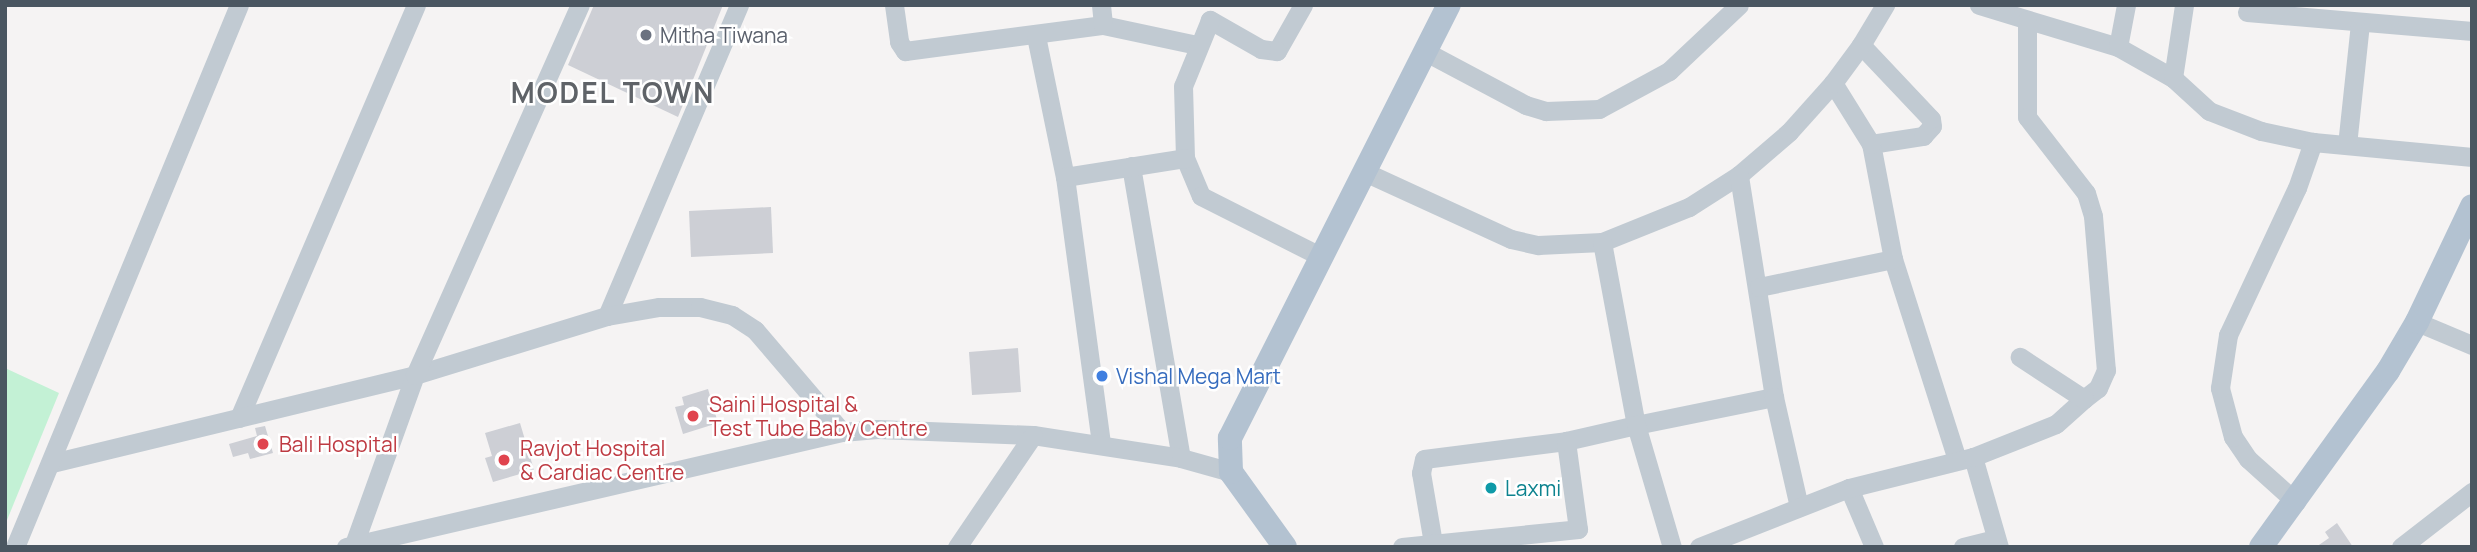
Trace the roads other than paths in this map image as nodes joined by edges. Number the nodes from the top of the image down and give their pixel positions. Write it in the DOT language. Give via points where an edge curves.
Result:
graph roads {
  1 [pos="239,5"];
  2 [pos="416,5"];
  3 [pos="580,5"];
  4 [pos="740,5"];
  5 [pos="894,5"];
  6 [pos="1303,5"];
  7 [pos="1449,5"];
  8 [pos="1739,5"];
  9 [pos="1885,5"];
  10 [pos="1979,5"];
  11 [pos="2126,5"];
  12 [pos="2184,5"];
  13 [pos="2247,12"];
  14 [pos="1213,13"];
  15 [pos="1102,15"];
  16 [pos="2028,20"];
  17 [pos="2360,23"];
  18 [pos="2472,31"];
  19 [pos="1036,36"];
  20 [pos="1197,45"];
  21 [pos="1861,45"];
  22 [pos="2118,47"];
  23 [pos="1428,53"];
  24 [pos="2173,78"];
  25 [pos="1833,83"];
  26 [pos="2313,142"];
  27 [pos="1871,144"];
  28 [pos="2347,145"];
  29 [pos="2472,157"];
  30 [pos="1185,158"];
  31 [pos="1131,166"];
  32 [pos="1367,173"];
  33 [pos="1739,175"];
  34 [pos="1065,177"];
  35 [pos="2472,206"];
  36 [pos="1602,242"];
  37 [pos="1322,257"];
  38 [pos="1893,259"];
  39 [pos="1759,287"];
  40 [pos="607,316"];
  41 [pos="2417,322"];
  42 [pos="2472,345"];
  43 [pos="2020,357"];
  44 [pos="415,375"];
  45 [pos="1774,397"];
  46 [pos="2084,399"];
  47 [pos="239,418"];
  48 [pos="1636,425"];
  49 [pos="842,432"];
  50 [pos="1033,435"];
  51 [pos="1566,441"];
  52 [pos="1101,445"];
  53 [pos="1181,458"];
  54 [pos="1965,458"];
  55 [pos="52,463"];
  56 [pos="1231,472"];
  57 [pos="1849,488"];
  58 [pos="2472,492"];
  59 [pos="2296,502"];
  60 [pos="1799,507"];
  61 [pos="1745,538"];
  62 [pos="1433,543"];
  63 [pos="1997,543"];
  64 [pos="351,546"];
  65 [pos="15,547"];
  66 [pos="957,547"];
  67 [pos="1285,547"];
  68 [pos="1402,547"];
  69 [pos="1672,547"];
  70 [pos="1699,547"];
  71 [pos="1874,547"];
  72 [pos="1963,547"];
  73 [pos="2261,547"];
  74 [pos="2401,547"];
  1 -- 55 [label="street"];
  2 -- 47 [label="street"];
  3 -- 44 [label="street"];
  4 -- 40 [label="street"];
  5 -- 19 [label="street" via="899,42 905,51"];
  6 -- 14 [label="street" via="1277,51 1261,50"];
  7 -- 23 [label="main road"];
  8 -- 23 [label="street" via="1669,71 1599,109 1546,111 1526,105"];
  9 -- 21 [label="street"];
  10 -- 16 [label="street"];
  11 -- 22 [label="street"];
  12 -- 24 [label="street"];
  13 -- 17 [label="street"];
  14 -- 20 [label="street"];
  15 -- 19 [label="street"];
  15 -- 20 [label="street"];
  16 -- 22 [label="street"];
  16 -- 46 [label="street" via="2027,117 2086,193 2093,216 2106,370 2098,388"];
  17 -- 18 [label="street"];
  17 -- 28 [label="street"];
  19 -- 34 [label="street"];
  20 -- 30 [label="street" via="1183,86"];
  21 -- 25 [label="street"];
  21 -- 27 [label="street" via="1931,119 1932,126 1923,136"];
  22 -- 24 [label="street"];
  23 -- 32 [label="main road"];
  24 -- 26 [label="street" via="2220,117"];
  25 -- 27 [label="street"];
  25 -- 33 [label="street" via="1789,132"];
  26 -- 28 [label="street"];
  26 -- 59 [label="street" via="2297,188 2228,335 2221,377 2221,402 2233,437 2248,459"];
  27 -- 38 [label="street"];
  28 -- 29 [label="street"];
  30 -- 31 [label="street"];
  30 -- 37 [label="street" via="1201,195"];
  31 -- 34 [label="street"];
  31 -- 53 [label="street"];
  32 -- 36 [label="street" via="1511,239 1538,245"];
  32 -- 37 [label="main road"];
  33 -- 36 [label="street" via="1689,207"];
  33 -- 39 [label="street"];
  34 -- 52 [label="street"];
  35 -- 41 [label="main road"];
  36 -- 48 [label="street"];
  37 -- 56 [label="main road" via="1236,422 1228,454"];
  38 -- 39 [label="street"];
  38 -- 54 [label="street"];
  39 -- 45 [label="street"];
  40 -- 44 [label="street"];
  40 -- 49 [label="street" via="700,307 732,315 755,330"];
  41 -- 42 [label="street"];
  41 -- 59 [label="main road"];
  43 -- 46 [label="street"];
  44 -- 47 [label="street"];
  44 -- 64 [label="street"];
  45 -- 48 [label="street"];
  45 -- 60 [label="street"];
  46 -- 54 [label="street" via="2056,424"];
  47 -- 55 [label="street"];
  48 -- 51 [label="street"];
  48 -- 69 [label="street"];
  49 -- 50 [label="street" via="921,428"];
  49 -- 64 [label="street"];
  50 -- 52 [label="street"];
  50 -- 66 [label="street"];
  51 -- 62 [label="street" via="1424,459 1421,473"];
  51 -- 62 [label="street" via="1578,529"];
  52 -- 53 [label="street"];
  53 -- 56 [label="street"];
  54 -- 57 [label="street"];
  54 -- 63 [label="street"];
  55 -- 65 [label="street"];
  56 -- 67 [label="main road"];
  57 -- 60 [label="street"];
  57 -- 71 [label="street"];
  58 -- 74 [label="street"];
  59 -- 73 [label="main road"];
  60 -- 61 [label="street"];
  61 -- 70 [label="street"];
  62 -- 68 [label="street"];
  63 -- 72 [label="street"];
}
